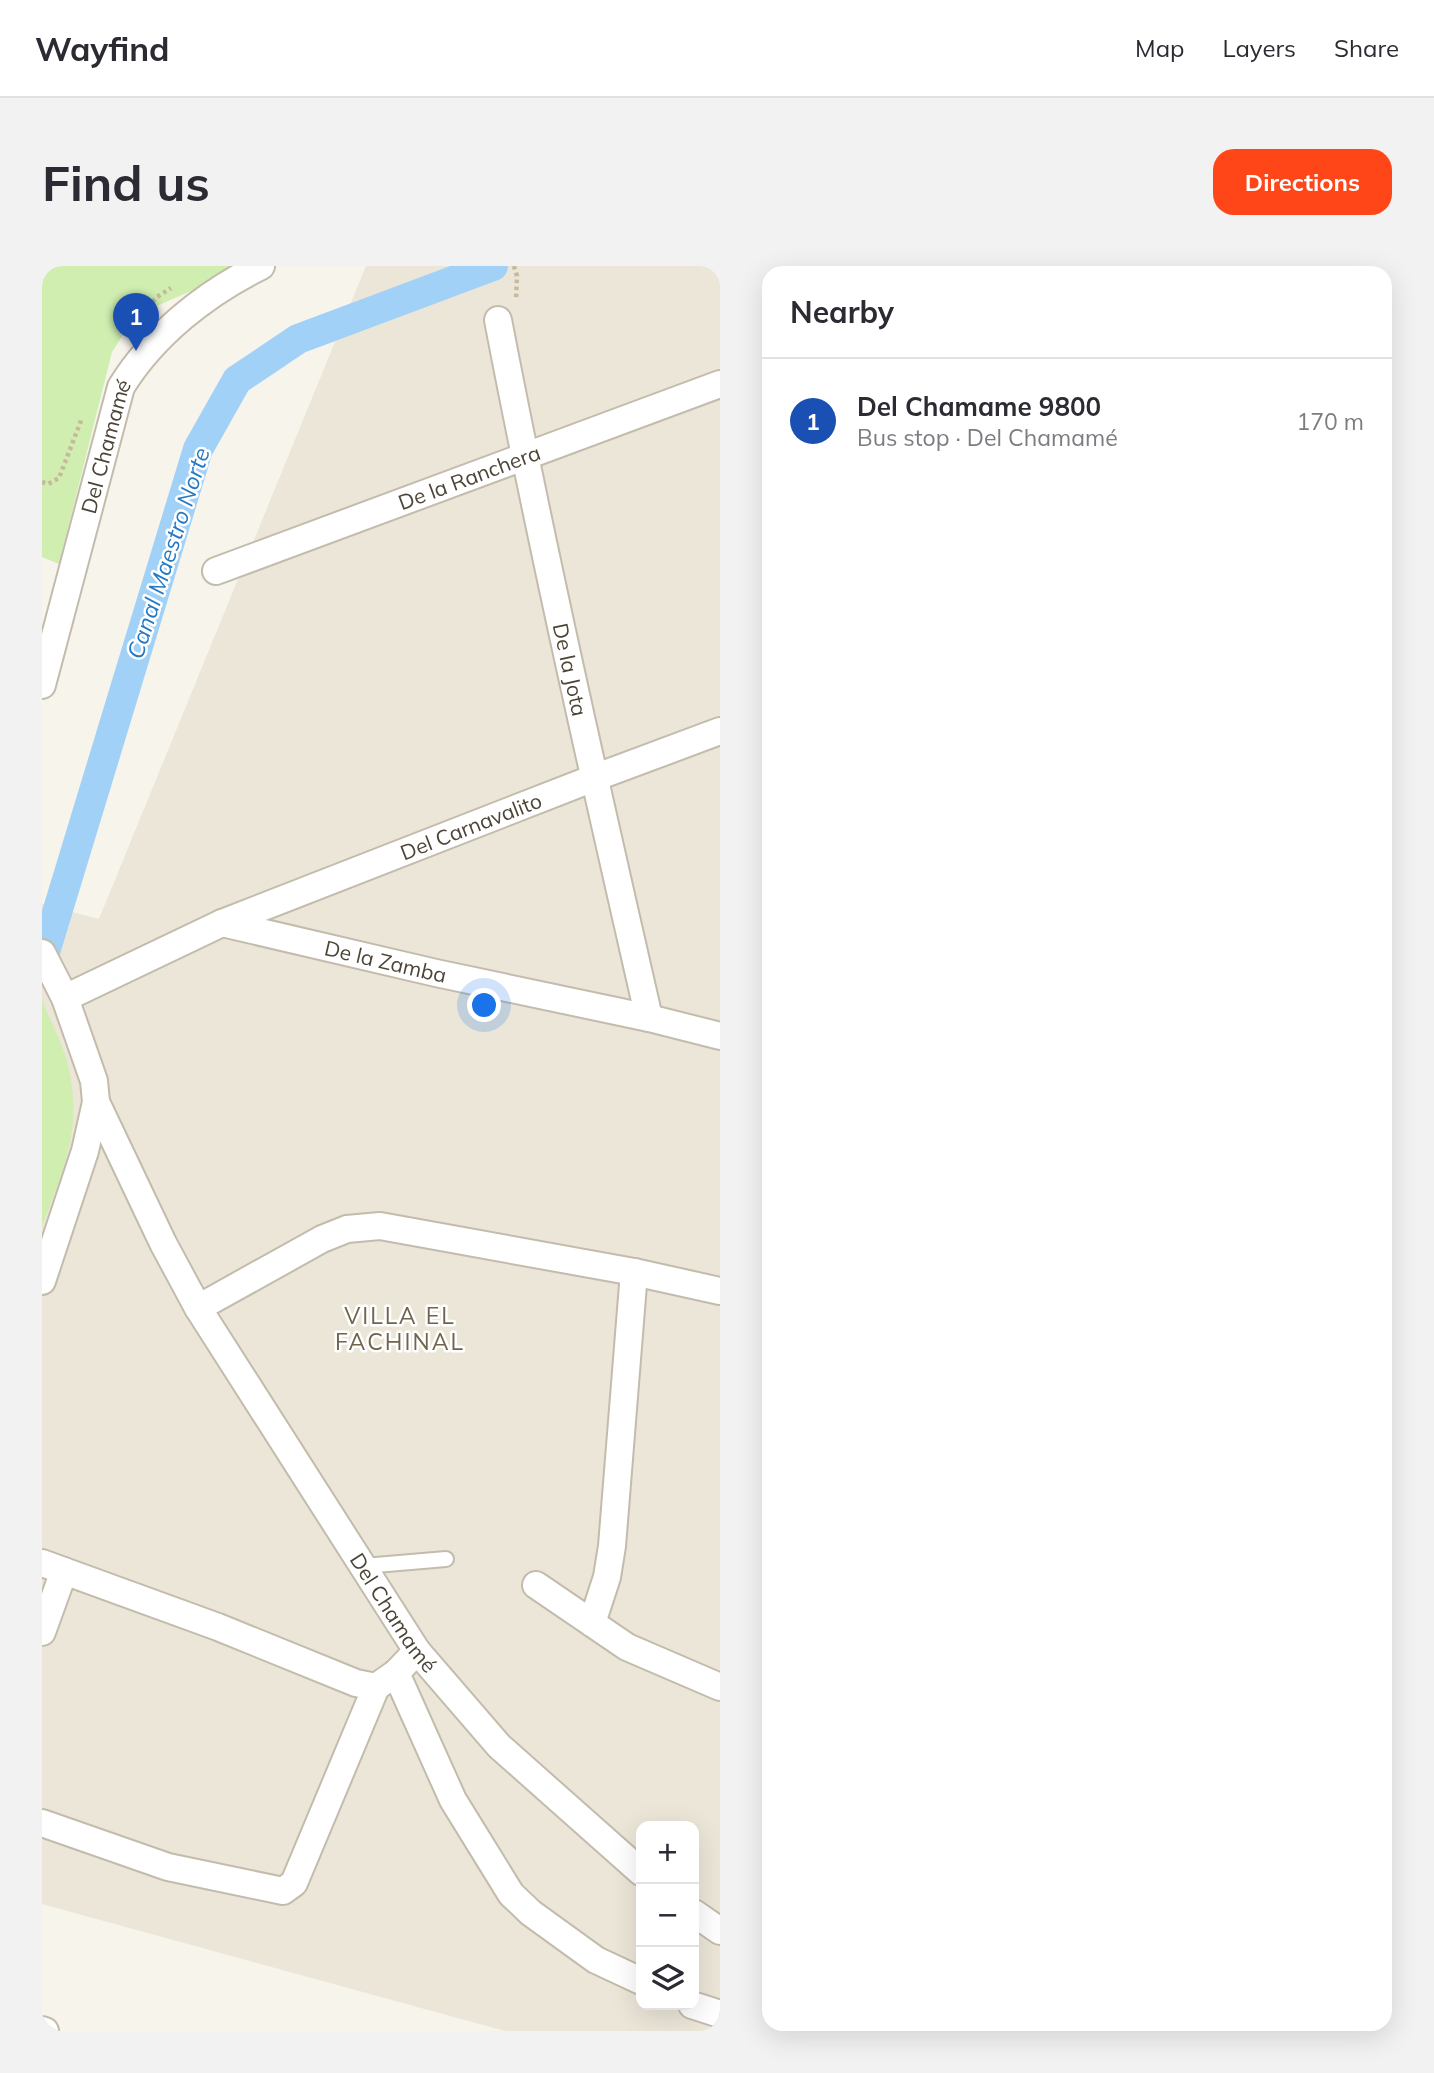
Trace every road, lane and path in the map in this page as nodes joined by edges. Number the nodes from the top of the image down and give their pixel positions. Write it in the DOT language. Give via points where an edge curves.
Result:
graph roads {
  1 [pos="261,266"];
  2 [pos="514,266"];
  3 [pos="517,276"];
  4 [pos="498,320"];
  5 [pos="720,384"];
  6 [pos="524,458"];
  7 [pos="216,571"];
  8 [pos="42,685"];
  9 [pos="720,731"];
  10 [pos="594,778"];
  11 [pos="222,923"];
  12 [pos="42,953"];
  13 [pos="65,998"];
  14 [pos="649,1018"];
  15 [pos="720,1036"];
  16 [pos="96,1102"];
  17 [pos="634,1272"];
  18 [pos="42,1281"];
  19 [pos="720,1291"];
  20 [pos="198,1308"];
  21 [pos="446,1559"];
  22 [pos="364,1566"];
  23 [pos="53,1567"];
  24 [pos="536,1585"];
  25 [pos="592,1623"];
  26 [pos="42,1632"];
  27 [pos="417,1651"];
  28 [pos="386,1680"];
  29 [pos="720,1688"];
  30 [pos="42,1823"];
  31 [pos="636,1868"];
  32 [pos="699,1916"];
  33 [pos="720,1931"];
  34 [pos="636,1980"];
  35 [pos="699,2007"];
  36 [pos="720,2014"];
  1 -- 8 [label="street, Del Chamamé" via="205,298 132,369 121,387"];
  2 -- 3 [label="path"];
  4 -- 6 [label="street, De la Jota"];
  5 -- 6 [label="street, De la Ranchera"];
  6 -- 7 [label="street, De la Ranchera"];
  6 -- 10 [label="street, De la Jota"];
  9 -- 10 [label="street, Del Carnavalito"];
  10 -- 11 [label="street, Del Carnavalito"];
  10 -- 14 [label="street, De la Jota"];
  11 -- 13 [label="street"];
  11 -- 14 [label="street, De la Zamba"];
  12 -- 13 [label="street"];
  13 -- 16 [label="street" via="94,1081"];
  14 -- 15 [label="street, De la Zamba"];
  16 -- 18 [label="street" via="85,1151"];
  16 -- 20 [label="street, Del Chamamé"];
  17 -- 19 [label="street"];
  17 -- 20 [label="street" via="380,1226 347,1229 322,1239"];
  17 -- 25 [label="street" via="612,1546"];
  20 -- 22 [label="street, Del Chamamé"];
  21 -- 22 [label="lane"];
  22 -- 27 [label="street, Del Chamamé"];
  23 -- 26 [label="street"];
  23 -- 28 [label="street" via="356,1682"];
  24 -- 25 [label="street"];
  25 -- 29 [label="street" via="627,1647"];
  27 -- 28 [label="street"];
  27 -- 31 [label="street, Del Chamamé" via="499,1746"];
  28 -- 30 [label="street" via="294,1883 283,1891 168,1867"];
  28 -- 34 [label="street" via="511,1894 596,1960"];
  32 -- 33 [label="street"];
  35 -- 36 [label="street"];
}
